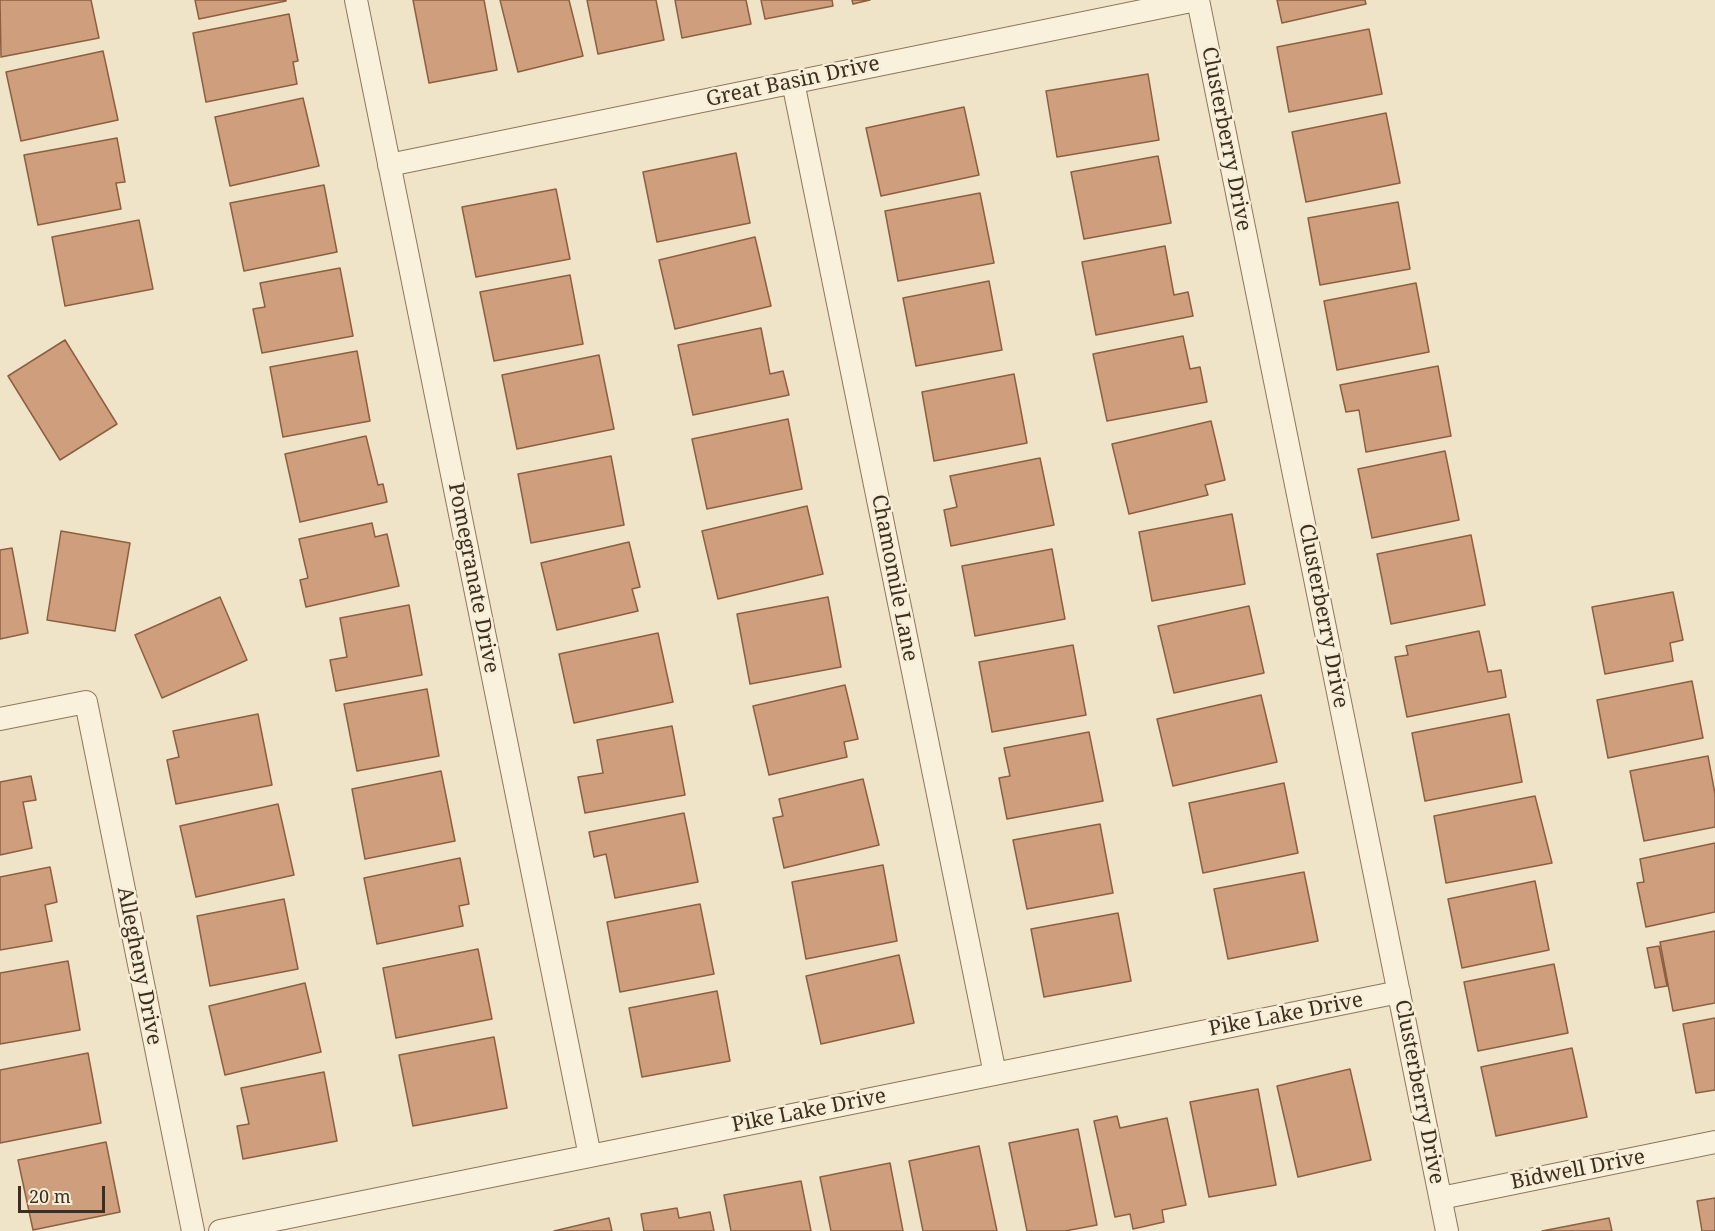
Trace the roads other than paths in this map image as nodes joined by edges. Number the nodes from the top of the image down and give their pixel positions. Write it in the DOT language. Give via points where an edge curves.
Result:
graph roads {
  1 [pos="356,0"];
  2 [pos="1197,0"];
  3 [pos="793,82"];
  4 [pos="389,165"];
  5 [pos="0,719"];
  6 [pos="1399,992"];
  7 [pos="995,1074"];
  8 [pos="1715,1143"];
  9 [pos="590,1156"];
  10 [pos="1441,1198"];
  11 [pos="193,1231"];
  12 [pos="220,1231"];
  13 [pos="1447,1231"];
  1 -- 4 [label="street, Pomegranate Drive"];
  2 -- 3 [label="street, Great Basin Drive"];
  2 -- 6 [label="street, Clusterberry Drive"];
  3 -- 4 [label="street, Great Basin Drive"];
  3 -- 7 [label="street, Chamomile Lane"];
  4 -- 9 [label="street, Pomegranate Drive"];
  5 -- 11 [label="street, Allegheny Drive" via="86,702"];
  6 -- 7 [label="street, Pike Lake Drive"];
  6 -- 10 [label="street, Clusterberry Drive"];
  7 -- 9 [label="street, Pike Lake Drive"];
  8 -- 10 [label="street, Bidwell Drive"];
  9 -- 12 [label="street, Pike Lake Drive"];
  10 -- 13 [label="street, Clusterberry Drive"];
}
